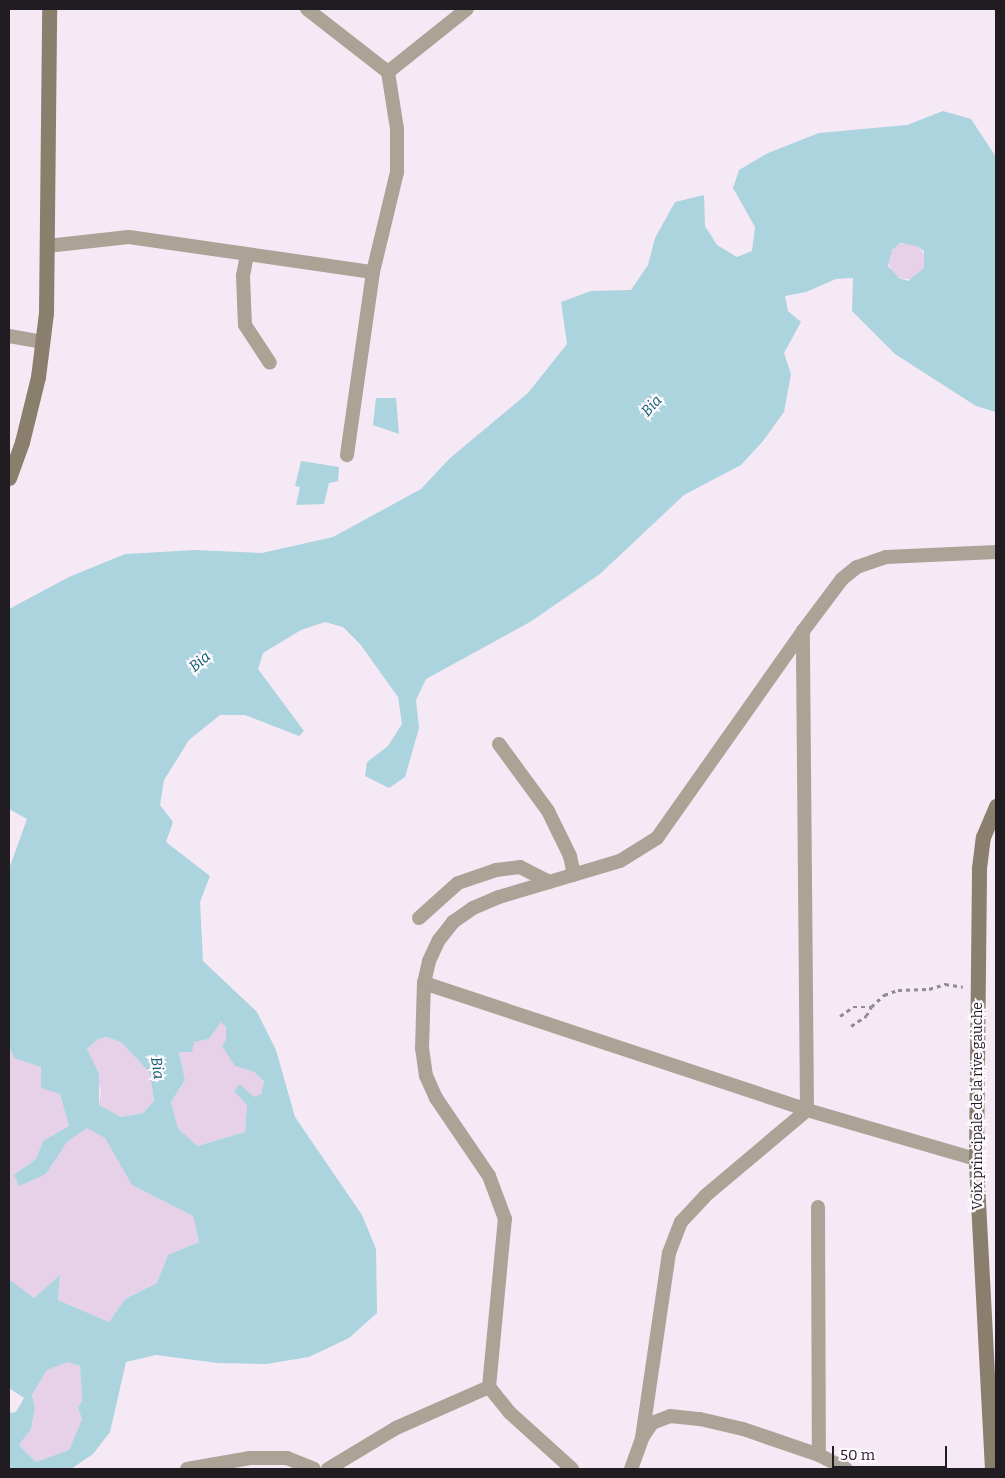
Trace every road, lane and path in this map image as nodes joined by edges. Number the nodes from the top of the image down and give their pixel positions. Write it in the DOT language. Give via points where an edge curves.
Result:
graph roads {
  1 [pos="49,9"];
  2 [pos="307,9"];
  3 [pos="467,9"];
  4 [pos="388,72"];
  5 [pos="47,246"];
  6 [pos="246,256"];
  7 [pos="373,272"];
  8 [pos="9,336"];
  9 [pos="42,342"];
  10 [pos="270,362"];
  11 [pos="347,455"];
  12 [pos="9,478"];
  13 [pos="996,552"];
  14 [pos="803,631"];
  15 [pos="499,744"];
  16 [pos="996,806"];
  17 [pos="574,875"];
  18 [pos="549,882"];
  19 [pos="420,918"];
  20 [pos="424,983"];
  21 [pos="978,994"];
  22 [pos="871,1007"];
  23 [pos="840,1016"];
  24 [pos="851,1026"];
  25 [pos="807,1110"];
  26 [pos="976,1159"];
  27 [pos="818,1207"];
  28 [pos="489,1387"];
  29 [pos="642,1438"];
  30 [pos="819,1455"];
  31 [pos="223,1466"];
  32 [pos="187,1469"];
  33 [pos="314,1469"];
  34 [pos="328,1469"];
  35 [pos="572,1469"];
  36 [pos="631,1469"];
  37 [pos="846,1469"];
  38 [pos="992,1469"];
  1 -- 5 [label="street"];
  2 -- 4 [label="street"];
  3 -- 4 [label="street"];
  4 -- 7 [label="street" via="397,129 397,172"];
  5 -- 6 [label="street" via="129,237"];
  5 -- 9 [label="street"];
  6 -- 7 [label="street"];
  6 -- 10 [label="street" via="243,276 245,325"];
  7 -- 11 [label="street"];
  8 -- 9 [label="street"];
  9 -- 12 [label="street" via="38,377 22,442"];
  13 -- 14 [label="street" via="886,557 858,567 842,579"];
  14 -- 17 [label="street" via="657,838 620,861"];
  14 -- 25 [label="street"];
  15 -- 17 [label="street" via="548,811 570,856"];
  16 -- 21 [label="street, Voix principale de la rive gauche" via="984,837 979,868"];
  17 -- 18 [label="street"];
  18 -- 19 [label="street" via="520,867 496,870 458,883"];
  18 -- 20 [label="street" via="499,897 453,922 429,961"];
  20 -- 25 [label="street"];
  20 -- 28 [label="street" via="422,1049 426,1076 436,1098 489,1176 505,1220"];
  21 -- 22 [label="path" via="946,984 884,994"];
  21 -- 26 [label="street, Voix principale de la rive gauche"];
  22 -- 23 [label="path" via="853,1007"];
  22 -- 24 [label="path" via="866,1016"];
  25 -- 26 [label="street"];
  25 -- 29 [label="street" via="705,1196 681,1222 669,1253"];
  26 -- 38 [label="street, Voix principale de la rive gauche"];
  27 -- 30 [label="street"];
  28 -- 34 [label="street" via="396,1428"];
  28 -- 35 [label="street" via="509,1412"];
  29 -- 30 [label="street" via="652,1423 670,1416 743,1429"];
  29 -- 36 [label="street"];
  30 -- 37 [label="street"];
  31 -- 32 [label="street"];
  31 -- 33 [label="street" via="287,1458"];
}
